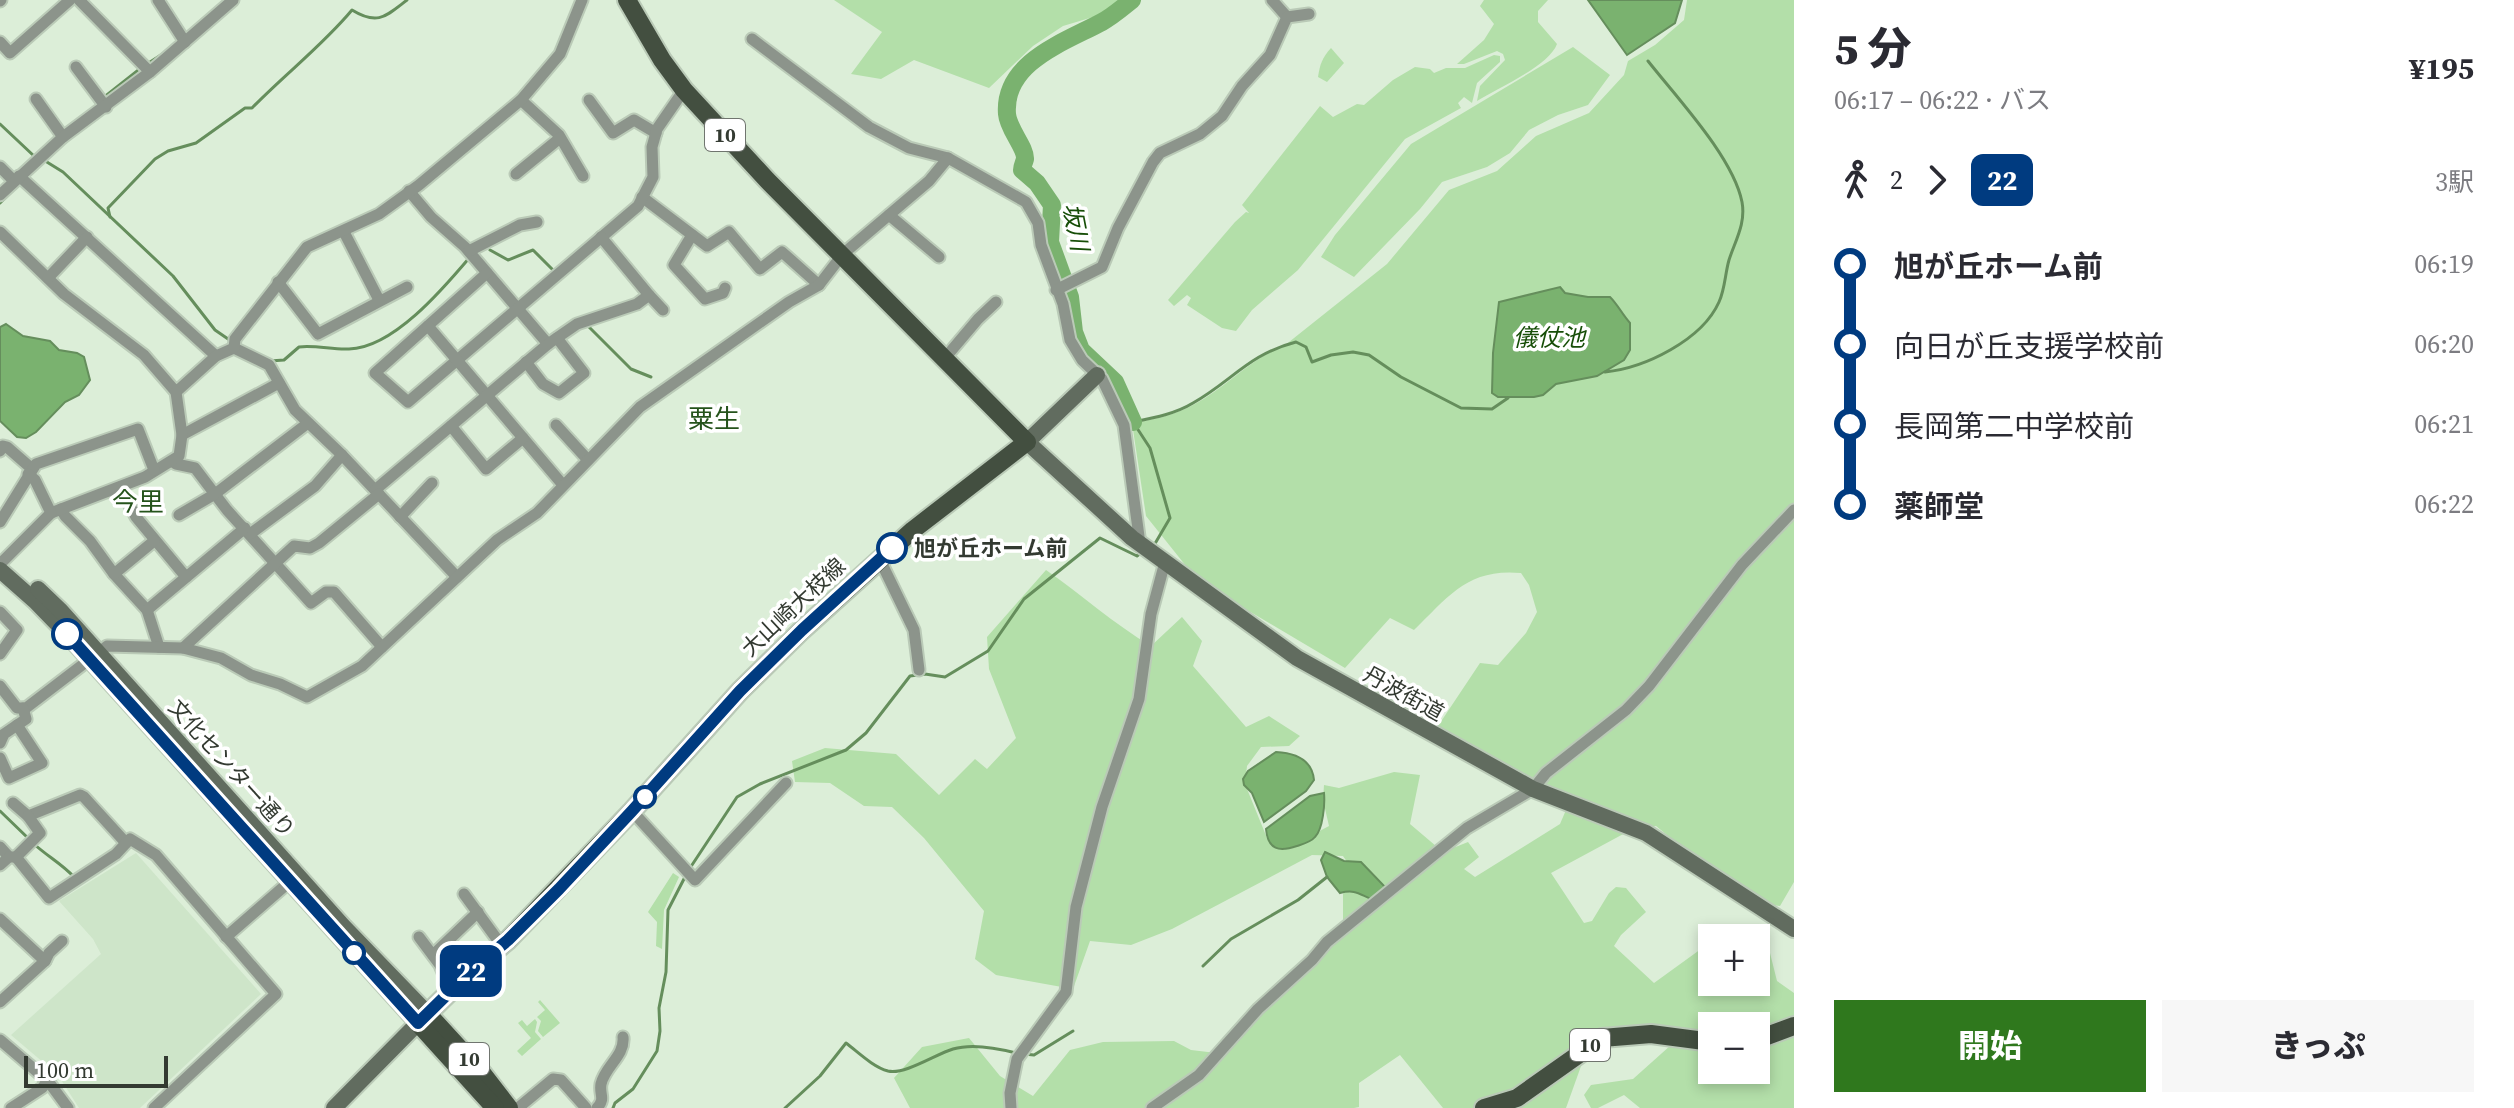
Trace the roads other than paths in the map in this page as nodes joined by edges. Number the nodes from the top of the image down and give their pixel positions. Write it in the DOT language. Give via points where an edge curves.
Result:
graph roads {
  1 [pos="70,0"];
  2 [pos="79,0"];
  3 [pos="158,0"];
  4 [pos="582,0"];
  5 [pos="627,0"];
  6 [pos="1272,0"];
  7 [pos="225,2"];
  8 [pos="1309,14"];
  9 [pos="1287,17"];
  10 [pos="752,39"];
  11 [pos="0,42"];
  12 [pos="185,42"];
  13 [pos="76,67"];
  14 [pos="150,72"];
  15 [pos="684,90"];
  16 [pos="36,99"];
  17 [pos="521,100"];
  18 [pos="589,100"];
  19 [pos="106,107"];
  20 [pos="656,133"];
  21 [pos="63,137"];
  22 [pos="560,138"];
  23 [pos="948,158"];
  24 [pos="0,167"];
  25 [pos="516,174"];
  26 [pos="583,176"];
  27 [pos="20,179"];
  28 [pos="409,191"];
  29 [pos="0,195"];
  30 [pos="642,197"];
  31 [pos="889,215"];
  32 [pos="537,222"];
  33 [pos="0,232"];
  34 [pos="344,232"];
  35 [pos="692,235"];
  36 [pos="87,237"];
  37 [pos="601,237"];
  38 [pos="469,251"];
  39 [pos="843,254"];
  40 [pos="939,257"];
  41 [pos="487,273"];
  42 [pos="48,278"];
  43 [pos="278,282"];
  44 [pos="819,285"];
  45 [pos="407,287"];
  46 [pos="1063,287"];
  47 [pos="725,288"];
  48 [pos="649,295"];
  49 [pos="379,300"];
  50 [pos="996,302"];
  51 [pos="518,309"];
  52 [pos="663,310"];
  53 [pos="428,326"];
  54 [pos="552,341"];
  55 [pos="234,348"];
  56 [pos="216,356"];
  57 [pos="945,358"];
  58 [pos="457,361"];
  59 [pos="526,362"];
  60 [pos="1097,375"];
  61 [pos="279,383"];
  62 [pos="176,392"];
  63 [pos="487,396"];
  64 [pos="308,423"];
  65 [pos="556,425"];
  66 [pos="451,426"];
  67 [pos="182,435"];
  68 [pos="523,438"];
  69 [pos="1027,442"];
  70 [pos="0,451"];
  71 [pos="342,455"];
  72 [pos="588,460"];
  73 [pos="172,461"];
  74 [pos="154,470"];
  75 [pos="30,471"];
  76 [pos="432,483"];
  77 [pos="563,485"];
  78 [pos="120,487"];
  79 [pos="377,492"];
  80 [pos="215,494"];
  81 [pos="1794,510"];
  82 [pos="56,511"];
  83 [pos="179,515"];
  84 [pos="400,517"];
  85 [pos="0,522"];
  86 [pos="247,531"];
  87 [pos="154,541"];
  88 [pos="1140,544"];
  89 [pos="880,560"];
  90 [pos="1,562"];
  91 [pos="1165,562"];
  92 [pos="275,563"];
  93 [pos="114,574"];
  94 [pos="186,577"];
  95 [pos="457,577"];
  96 [pos="147,610"];
  97 [pos="0,612"];
  98 [pos="159,647"];
  99 [pos="382,647"];
  100 [pos="183,648"];
  101 [pos="0,654"];
  102 [pos="93,656"];
  103 [pos="919,670"];
  104 [pos="0,686"];
  105 [pos="23,708"];
  106 [pos="17,725"];
  107 [pos="0,743"];
  108 [pos="0,758"];
  109 [pos="786,783"];
  110 [pos="1533,789"];
  111 [pos="13,803"];
  112 [pos="632,811"];
  113 [pos="28,816"];
  114 [pos="126,843"];
  115 [pos="0,847"];
  116 [pos="8,859"];
  117 [pos="293,879"];
  118 [pos="464,894"];
  119 [pos="478,912"];
  120 [pos="0,919"];
  121 [pos="1794,929"];
  122 [pos="226,937"];
  123 [pos="419,937"];
  124 [pos="62,941"];
  125 [pos="502,946"];
  126 [pos="433,955"];
  127 [pos="45,961"];
  128 [pos="450,990"];
  129 [pos="0,1002"];
  130 [pos="423,1018"];
  131 [pos="1794,1026"];
  132 [pos="1770,1035"];
  133 [pos="623,1037"];
  134 [pos="0,1040"];
  135 [pos="1698,1040"];
  136 [pos="48,1081"];
  137 [pos="495,1104"];
  138 [pos="11,1108"];
  139 [pos="68,1108"];
  140 [pos="154,1108"];
  141 [pos="334,1108"];
  142 [pos="518,1108"];
  143 [pos="586,1108"];
  144 [pos="597,1108"];
  145 [pos="1011,1108"];
  146 [pos="1152,1108"];
  147 [pos="1484,1108"];
  1 -- 11 [label="street" via="10,53"];
  2 -- 14 [label="street"];
  3 -- 12 [label="street"];
  4 -- 17 [label="street" via="560,54"];
  5 -- 15 [label="main road, 10"];
  6 -- 9 [label="street"];
  7 -- 12 [label="street"];
  8 -- 9 [label="street"];
  9 -- 46 [label="street" via="1270,55 1222,116 1153,162 1102,267"];
  10 -- 23 [label="street" via="869,127 909,148"];
  12 -- 14 [label="street"];
  13 -- 19 [label="street"];
  14 -- 19 [label="street"];
  15 -- 20 [label="street"];
  15 -- 39 [label="main road, 10"];
  16 -- 21 [label="street"];
  17 -- 22 [label="street"];
  17 -- 28 [label="street"];
  18 -- 20 [label="street" via="613,133 634,120"];
  19 -- 21 [label="street"];
  20 -- 30 [label="street" via="653,177"];
  21 -- 27 [label="street"];
  22 -- 25 [label="street"];
  22 -- 26 [label="street"];
  23 -- 31 [label="street"];
  23 -- 46 [label="street" via="1026,202"];
  24 -- 27 [label="street"];
  27 -- 29 [label="street"];
  27 -- 36 [label="street"];
  28 -- 34 [label="street"];
  28 -- 38 [label="street"];
  30 -- 35 [label="street"];
  30 -- 37 [label="street"];
  31 -- 39 [label="street"];
  31 -- 40 [label="street"];
  32 -- 38 [label="street"];
  33 -- 42 [label="street"];
  34 -- 43 [label="street" via="307,247"];
  34 -- 49 [label="street"];
  35 -- 44 [label="street" via="707,246 729,232 760,269 782,252"];
  35 -- 47 [label="street" via="674,265 705,299"];
  36 -- 42 [label="street"];
  36 -- 56 [label="street"];
  37 -- 48 [label="street"];
  37 -- 51 [label="street"];
  38 -- 41 [label="street"];
  39 -- 44 [label="street"];
  39 -- 57 [label="main road, 10"];
  41 -- 51 [label="street"];
  41 -- 53 [label="street"];
  42 -- 62 [label="street" via="144,355"];
  43 -- 49 [label="street" via="318,334"];
  43 -- 55 [label="street" via="235,339"];
  44 -- 72 [label="street" via="640,407"];
  45 -- 49 [label="street"];
  46 -- 60 [label="street" via="1070,340"];
  48 -- 52 [label="street"];
  48 -- 54 [label="street" via="577,324"];
  50 -- 57 [label="street"];
  51 -- 54 [label="street"];
  51 -- 58 [label="street"];
  53 -- 58 [label="street"];
  53 -- 58 [label="street" via="375,373 408,402"];
  54 -- 59 [label="street"];
  54 -- 59 [label="street" via="584,373 559,393 543,384"];
  55 -- 56 [label="street"];
  55 -- 61 [label="street" via="269,365"];
  56 -- 62 [label="street"];
  57 -- 69 [label="main road, 10"];
  58 -- 63 [label="street"];
  59 -- 63 [label="street"];
  60 -- 69 [label="street"];
  60 -- 88 [label="street" via="1124,425"];
  61 -- 64 [label="street"];
  61 -- 67 [label="street"];
  62 -- 67 [label="street"];
  63 -- 66 [label="street"];
  63 -- 68 [label="street"];
  64 -- 71 [label="street"];
  64 -- 80 [label="street"];
  65 -- 72 [label="street"];
  66 -- 68 [label="street" via="486,469"];
  66 -- 79 [label="street"];
  67 -- 73 [label="street" via="179,456"];
  68 -- 77 [label="street"];
  69 -- 88 [label="street, 丹波街道"];
  69 -- 89 [label="main road, 大山崎大枝線"];
  70 -- 75 [label="street" via="7,447"];
  71 -- 79 [label="street"];
  71 -- 86 [label="street" via="315,486"];
  72 -- 77 [label="street"];
  73 -- 74 [label="street"];
  73 -- 80 [label="street" via="195,468"];
  74 -- 75 [label="street" via="138,429 36,464"];
  74 -- 78 [label="street"];
  75 -- 82 [label="street"];
  75 -- 85 [label="street"];
  76 -- 84 [label="street"];
  77 -- 95 [label="street" via="537,513"];
  78 -- 82 [label="street"];
  78 -- 87 [label="street"];
  79 -- 84 [label="street"];
  79 -- 92 [label="street" via="319,543 294,546"];
  80 -- 83 [label="street"];
  80 -- 86 [label="street"];
  81 -- 110 [label="street" via="1742,565 1649,686"];
  82 -- 90 [label="street"];
  82 -- 93 [label="street" via="90,541"];
  84 -- 95 [label="street"];
  86 -- 92 [label="street"];
  86 -- 94 [label="street"];
  87 -- 93 [label="street"];
  87 -- 94 [label="street"];
  88 -- 91 [label="street, 丹波街道"];
  89 -- 103 [label="street" via="914,630"];
  89 -- 112 [label="main road, 大山崎大枝線" via="740,691"];
  90 -- 102 [label="street, 文化センター通り"];
  91 -- 110 [label="street, 丹波街道" via="1297,658"];
  91 -- 145 [label="street" via="1151,614 1139,699 1102,807 1076,907 1066,992 1017,1059"];
  92 -- 99 [label="street" via="311,603 334,592"];
  92 -- 100 [label="street"];
  93 -- 96 [label="street"];
  94 -- 96 [label="street"];
  95 -- 99 [label="street"];
  96 -- 98 [label="street"];
  97 -- 101 [label="street" via="17,630"];
  98 -- 100 [label="street"];
  98 -- 102 [label="street" via="107,646"];
  99 -- 100 [label="street" via="362,666 307,697 221,658"];
  102 -- 105 [label="street"];
  102 -- 117 [label="street, 文化センター通り"];
  104 -- 105 [label="street" via="17,708"];
  105 -- 106 [label="street" via="26,719"];
  106 -- 107 [label="street"];
  106 -- 108 [label="street" via="42,763 9,778"];
  109 -- 112 [label="street" via="695,880"];
  110 -- 121 [label="street, 丹波街道" via="1646,833"];
  110 -- 146 [label="street" via="1467,828 1353,920 1258,1009 1199,1075"];
  111 -- 113 [label="street"];
  112 -- 125 [label="main road, 大山崎大枝線"];
  113 -- 114 [label="street" via="80,795"];
  113 -- 116 [label="street" via="40,833"];
  114 -- 116 [label="street" via="49,898"];
  114 -- 122 [label="street" via="130,839 156,855"];
  115 -- 116 [label="street"];
  117 -- 122 [label="street"];
  117 -- 130 [label="street, 文化センター通り"];
  118 -- 119 [label="street"];
  119 -- 125 [label="street"];
  119 -- 126 [label="street"];
  120 -- 127 [label="street"];
  122 -- 140 [label="street" via="276,994"];
  123 -- 126 [label="street"];
  124 -- 127 [label="street"];
  125 -- 128 [label="main road, 大山崎大枝線"];
  126 -- 128 [label="street"];
  127 -- 129 [label="street"];
  128 -- 130 [label="main road, 大山崎大枝線"];
  130 -- 137 [label="main road, 10"];
  130 -- 141 [label="street"];
  131 -- 132 [label="main road"];
  133 -- 144 [label="street" via="622,1049 601,1082 603,1097"];
  134 -- 136 [label="street"];
  135 -- 147 [label="main road, 10" via="1651,1034 1602,1038 1517,1098"];
  136 -- 138 [label="street"];
  136 -- 139 [label="street"];
  142 -- 143 [label="street" via="553,1079 561,1080"];
}
